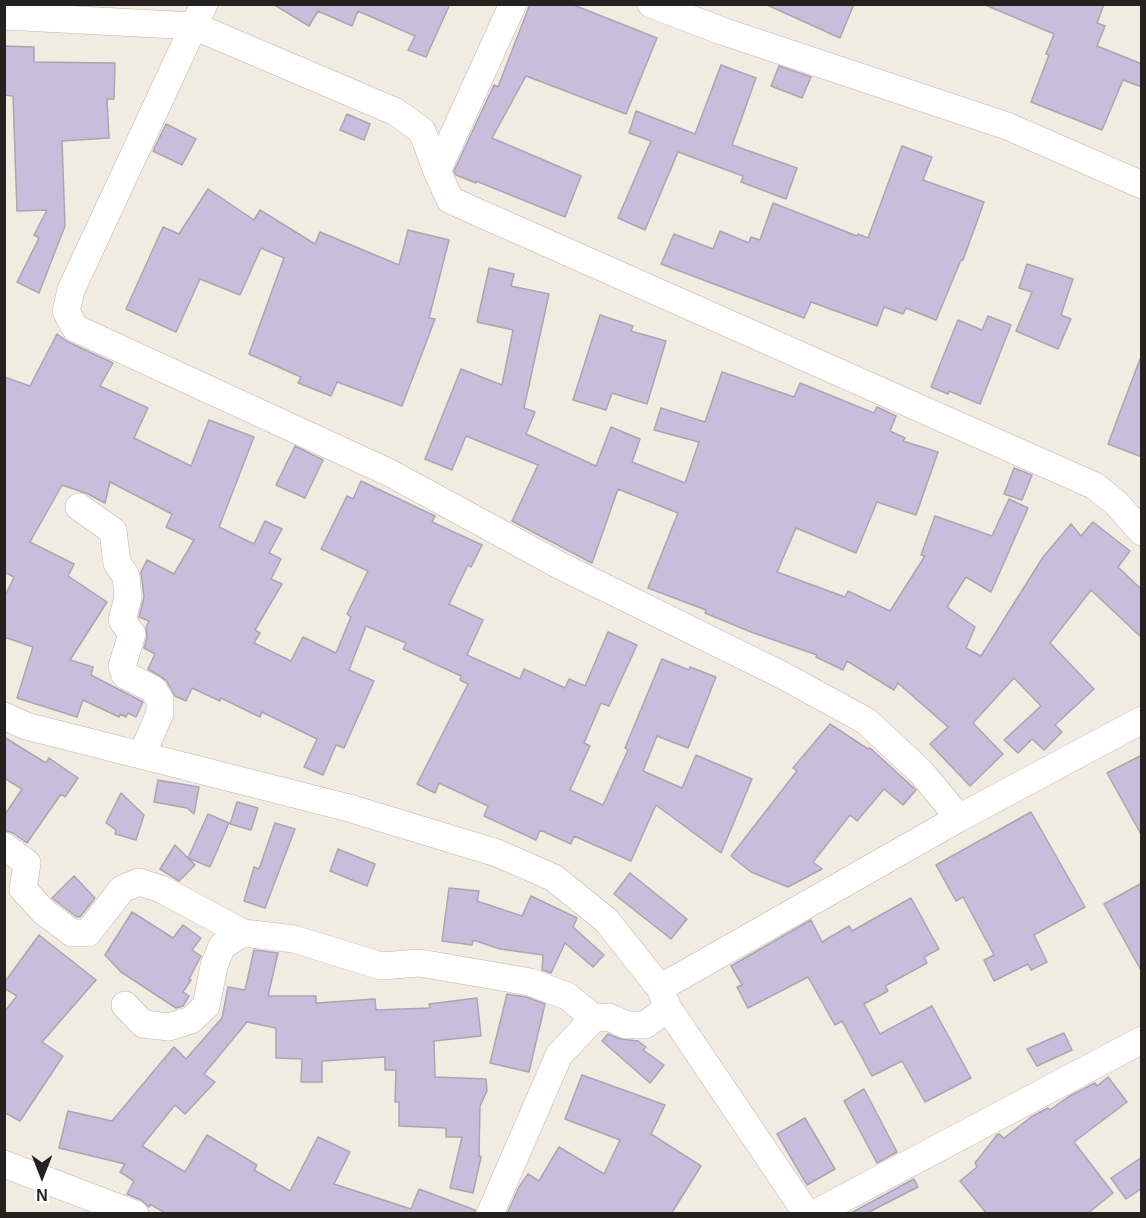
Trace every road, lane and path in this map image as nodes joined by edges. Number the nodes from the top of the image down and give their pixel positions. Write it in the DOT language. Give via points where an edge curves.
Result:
graph roads {
  1 [pos="513,4"];
  2 [pos="651,4"];
  3 [pos="199,15"];
  4 [pos="4,16"];
  5 [pos="436,171"];
  6 [pos="1142,185"];
  7 [pos="79,507"];
  8 [pos="1142,532"];
  9 [pos="4,716"];
  10 [pos="1142,720"];
  11 [pos="142,755"];
  12 [pos="958,818"];
  13 [pos="4,846"];
  14 [pos="243,933"];
  15 [pos="664,998"];
  16 [pos="125,1005"];
  17 [pos="594,1018"];
  18 [pos="1142,1040"];
  19 [pos="4,1164"];
  20 [pos="135,1214"];
  21 [pos="490,1214"];
  22 [pos="807,1214"];
  23 [pos="814,1214"];
  1 -- 5 [label="street"];
  2 -- 6 [label="street" via="1007,126"];
  3 -- 4 [label="street"];
  3 -- 5 [label="street" via="396,112 422,131"];
  3 -- 12 [label="street" via="71,290 66,311 75,328 390,473 559,565 866,721 921,772"];
  5 -- 8 [label="street" via="450,200 1095,486"];
  7 -- 11 [label="street" via="112,531 117,563 126,576 128,598 123,620 132,634 123,666 125,675 153,689 160,700 160,712"];
  9 -- 11 [label="street" via="26,726"];
  10 -- 12 [label="street"];
  11 -- 15 [label="street" via="349,808 497,853 554,878 606,920"];
  12 -- 15 [label="street"];
  13 -- 14 [label="street" via="27,863 23,889 43,911 72,933 88,933 122,889 139,882 161,889"];
  14 -- 16 [label="street" via="222,946 206,1006 191,1020 169,1027 143,1024"];
  14 -- 17 [label="street" via="294,939 381,966 420,963 530,982 567,996"];
  15 -- 17 [label="street" via="645,1025 627,1025 609,1017"];
  15 -- 22 [label="street"];
  17 -- 21 [label="street" via="559,1055"];
  18 -- 23 [label="street"];
  19 -- 20 [label="street"];
}
